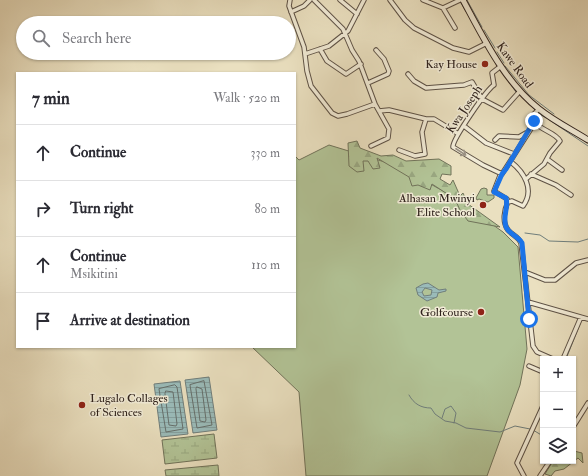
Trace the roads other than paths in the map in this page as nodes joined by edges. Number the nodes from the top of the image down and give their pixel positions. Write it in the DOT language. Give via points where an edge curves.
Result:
graph roads {
  1 [pos="290,0"];
  2 [pos="310,0"];
  3 [pos="314,0"];
  4 [pos="340,0"];
  5 [pos="364,0"];
  6 [pos="390,0"];
  7 [pos="423,0"];
  8 [pos="461,0"];
  9 [pos="443,8"];
  10 [pos="291,12"];
  11 [pos="357,14"];
  12 [pos="292,16"];
  13 [pos="296,27"];
  14 [pos="455,28"];
  15 [pos="345,33"];
  16 [pos="487,43"];
  17 [pos="320,49"];
  18 [pos="376,50"];
  19 [pos="305,54"];
  20 [pos="360,64"];
  21 [pos="500,66"];
  22 [pos="408,74"];
  23 [pos="368,83"];
  24 [pos="520,91"];
  25 [pos="482,99"];
  26 [pos="375,104"];
  27 [pos="539,109"];
  28 [pos="379,110"];
  29 [pos="426,119"];
  30 [pos="534,122"];
  31 [pos="464,126"];
  32 [pos="527,132"];
  33 [pos="457,133"];
  34 [pos="495,140"];
  35 [pos="588,140"];
  36 [pos="371,146"];
  37 [pos="399,150"];
  38 [pos="514,154"];
  39 [pos="547,159"];
  40 [pos="511,162"];
  41 [pos="562,170"];
  42 [pos="502,174"];
  43 [pos="531,174"];
  44 [pos="526,179"];
  45 [pos="571,195"];
  46 [pos="507,203"];
  47 [pos="588,260"];
  48 [pos="525,272"];
  49 [pos="528,302"];
  50 [pos="581,317"];
  51 [pos="588,319"];
  52 [pos="547,356"];
  53 [pos="565,356"];
  54 [pos="529,366"];
  55 [pos="540,371"];
  56 [pos="588,403"];
  57 [pos="540,413"];
  58 [pos="576,422"];
  59 [pos="548,464"];
  60 [pos="524,476"];
  61 [pos="540,476"];
  1 -- 10 [label="street"];
  2 -- 10 [label="street"];
  3 -- 15 [label="street"];
  4 -- 11 [label="street"];
  5 -- 11 [label="street"];
  6 -- 16 [label="street" via="414,28 453,48 467,52"];
  7 -- 9 [label="street"];
  8 -- 9 [label="street"];
  8 -- 16 [label="main road, Kawe Road"];
  9 -- 14 [label="street"];
  10 -- 12 [label="street"];
  11 -- 15 [label="street" via="350,29"];
  13 -- 19 [label="street"];
  15 -- 17 [label="street" via="332,45"];
  15 -- 20 [label="street"];
  16 -- 21 [label="main road, Kawe Road"];
  17 -- 19 [label="street"];
  17 -- 20 [label="street" via="327,61 346,74"];
  18 -- 23 [label="street" via="384,59 389,71 388,74"];
  19 -- 26 [label="street" via="311,86 333,114 347,114"];
  20 -- 23 [label="street"];
  21 -- 24 [label="main road, Kawe Road"];
  21 -- 25 [label="street, Kwa Joseph" via="492,72 494,85"];
  22 -- 25 [label="street" via="426,88 472,82"];
  23 -- 26 [label="street"];
  24 -- 25 [label="street" via="504,110"];
  24 -- 27 [label="main road, Kawe Road"];
  25 -- 31 [label="street, Kwa Joseph"];
  26 -- 28 [label="street"];
  27 -- 30 [label="street" via="532,116"];
  27 -- 35 [label="main road, Kawe Road"];
  28 -- 29 [label="street"];
  28 -- 36 [label="street" via="390,136"];
  29 -- 33 [label="street" via="434,119"];
  29 -- 37 [label="street" via="422,136 426,154 415,156"];
  30 -- 32 [label="street"];
  30 -- 39 [label="street" via="560,140"];
  31 -- 33 [label="street, Kwa Joseph"];
  31 -- 38 [label="street" via="488,144"];
  32 -- 34 [label="street" via="519,137 499,136"];
  32 -- 38 [label="street"];
  33 -- 42 [label="street, Kwa Joseph, one-way" via="453,147 483,166"];
  38 -- 40 [label="street"];
  39 -- 41 [label="street"];
  39 -- 43 [label="street"];
  40 -- 42 [label="street"];
  40 -- 44 [label="street"];
  42 -- 46 [label="street" via="494,192 506,198"];
  43 -- 44 [label="street"];
  43 -- 45 [label="street"];
  44 -- 46 [label="street" via="529,193 525,205 512,201"];
  46 -- 48 [label="street" via="504,213 507,229 522,243"];
  47 -- 48 [label="street" via="576,263 555,280 545,280"];
  48 -- 49 [label="street"];
  49 -- 50 [label="street"];
  49 -- 52 [label="street" via="534,349"];
  50 -- 51 [label="street"];
  50 -- 53 [label="street"];
  54 -- 55 [label="street"];
  56 -- 58 [label="street"];
  57 -- 60 [label="street" via="517,463"];
  59 -- 61 [label="street"];
}
